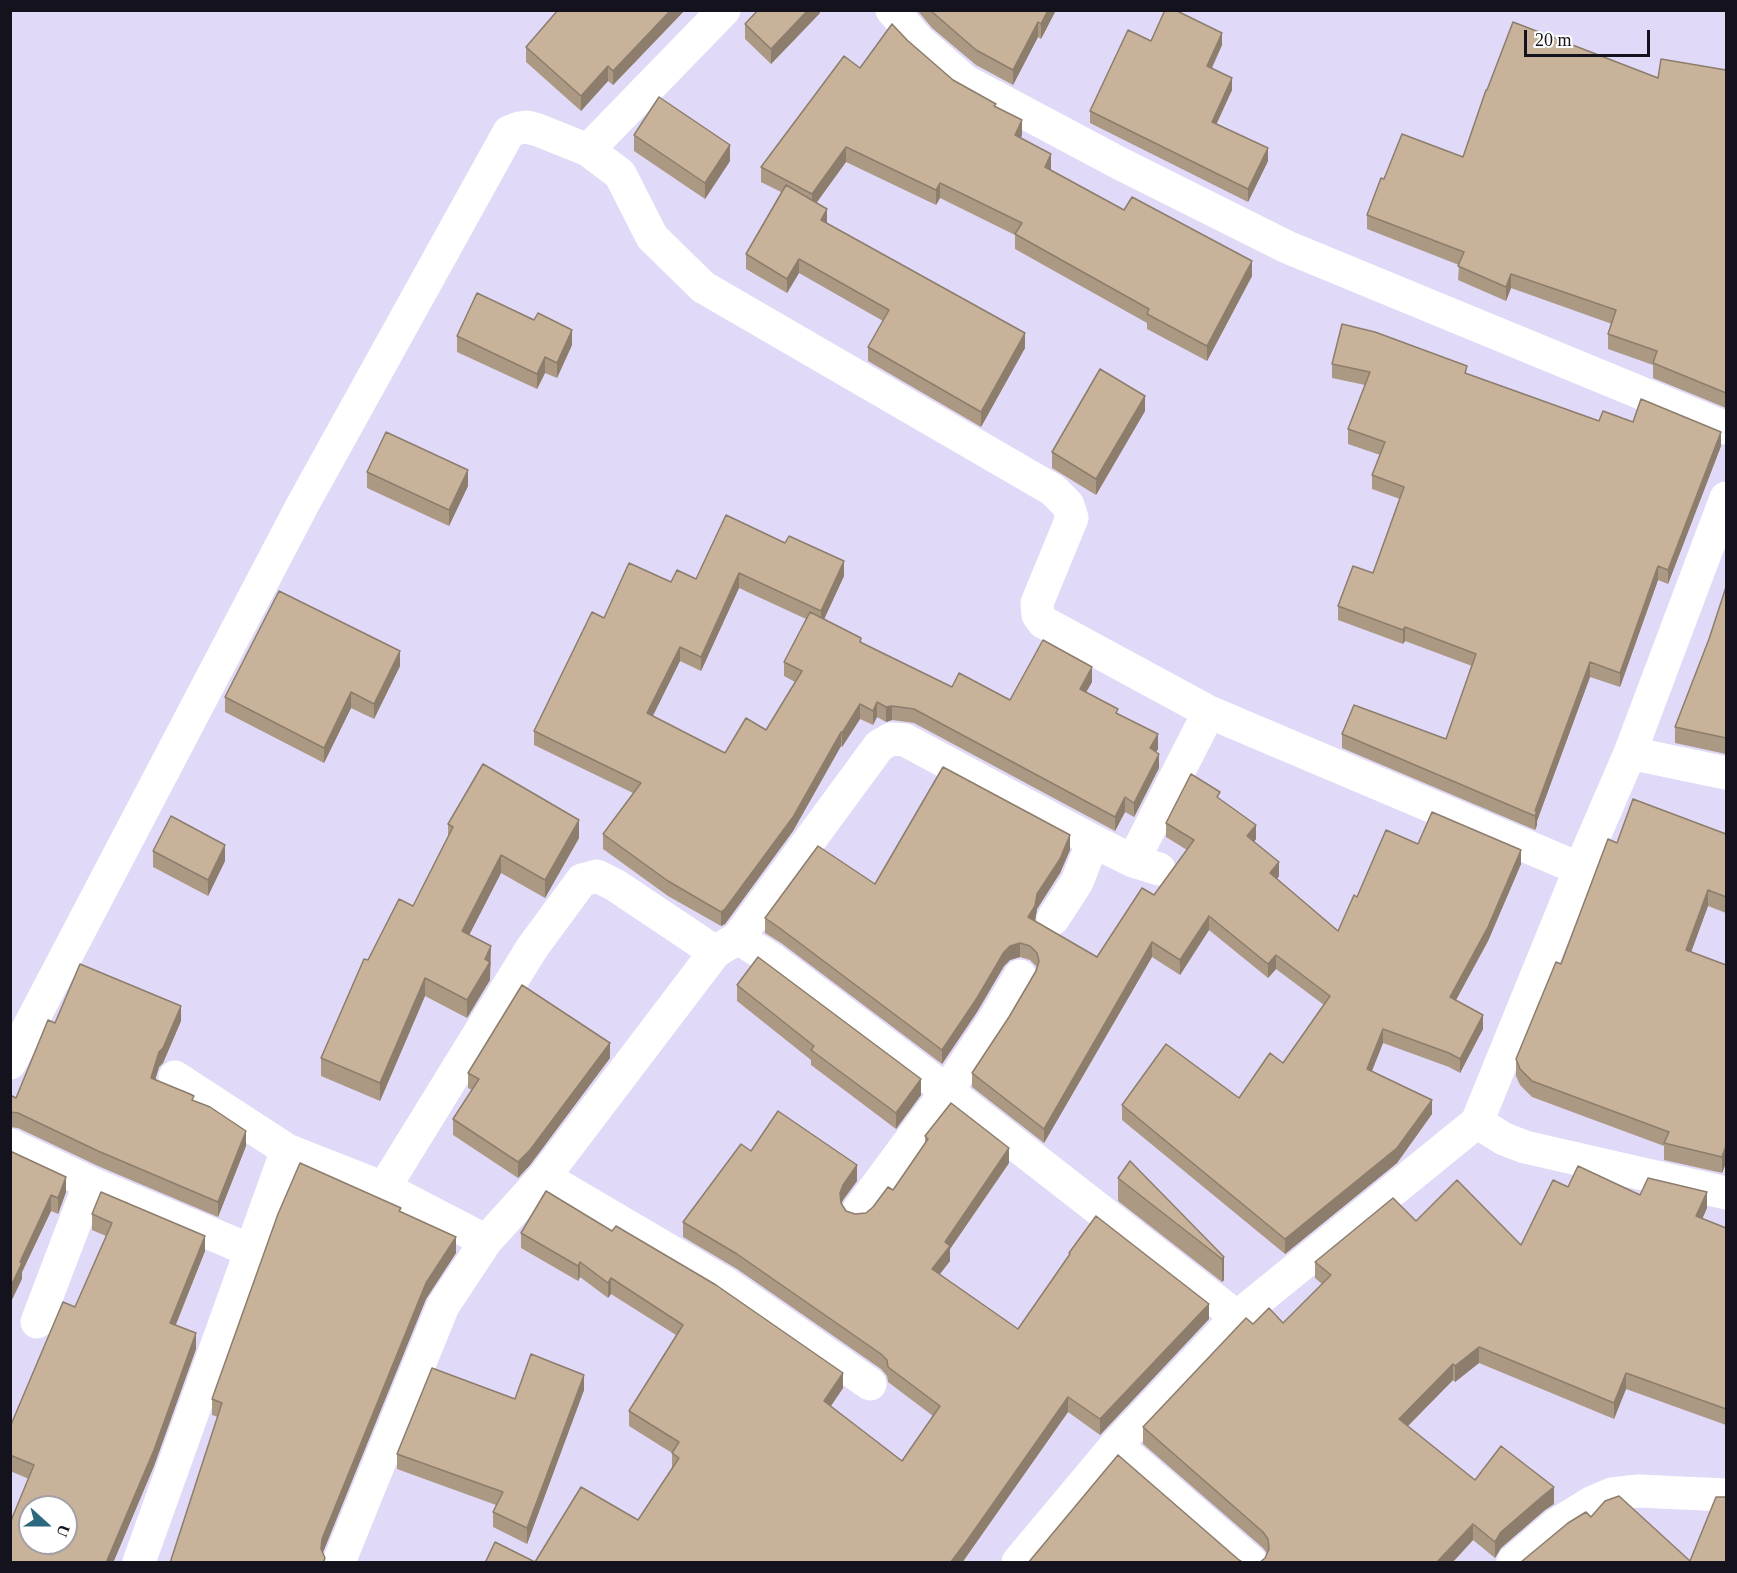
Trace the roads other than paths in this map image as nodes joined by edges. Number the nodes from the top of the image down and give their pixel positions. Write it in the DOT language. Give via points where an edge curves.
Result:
graph roads {
  1 [pos="724,10"];
  2 [pos="892,10"];
  3 [pos="588,150"];
  4 [pos="1726,428"];
  5 [pos="1726,498"];
  6 [pos="1209,712"];
  7 [pos="1630,753"];
  8 [pos="1726,773"];
  9 [pos="1093,841"];
  10 [pos="1580,869"];
  11 [pos="1053,919"];
  12 [pos="727,945"];
  13 [pos="1020,976"];
  14 [pos="10,1063"];
  15 [pos="175,1077"];
  16 [pos="947,1091"];
  17 [pos="1477,1122"];
  18 [pos="10,1145"];
  19 [pos="287,1150"];
  20 [pos="544,1178"];
  21 [pos="90,1183"];
  22 [pos="384,1188"];
  23 [pos="1726,1193"];
  24 [pos="858,1211"];
  25 [pos="486,1241"];
  26 [pos="252,1251"];
  27 [pos="1237,1317"];
  28 [pos="37,1322"];
  29 [pos="870,1384"];
  30 [pos="1116,1445"];
  31 [pos="1726,1495"];
  32 [pos="139,1563"];
  33 [pos="339,1563"];
  34 [pos="1018,1563"];
  35 [pos="1251,1563"];
  36 [pos="1513,1563"];
  1 -- 3 [label="street"];
  2 -- 4 [label="street" via="966,81 1287,248"];
  3 -- 6 [label="street" via="620,174 652,237 703,287 1053,490 1068,506 1072,519 1037,603 1038,615 1043,622"];
  3 -- 14 [label="street" via="527,127 509,132 303,504"];
  5 -- 7 [label="street"];
  6 -- 9 [label="street" via="1146,865"];
  6 -- 10 [label="street"];
  7 -- 8 [label="street"];
  7 -- 10 [label="street"];
  9 -- 11 [label="street" via="1077,882"];
  9 -- 12 [label="street" via="905,740 891,739 879,746"];
  10 -- 17 [label="street"];
  12 -- 16 [label="street" via="770,958"];
  12 -- 20 [label="street"];
  12 -- 22 [label="street" via="597,876 582,880 532,948"];
  13 -- 16 [label="street"];
  15 -- 19 [label="street"];
  16 -- 24 [label="street"];
  16 -- 27 [label="street"];
  17 -- 23 [label="street" via="1525,1147"];
  17 -- 27 [label="street"];
  18 -- 21 [label="street"];
  19 -- 22 [label="street"];
  19 -- 26 [label="street"];
  20 -- 25 [label="street"];
  20 -- 29 [label="street" via="726,1284"];
  21 -- 26 [label="street"];
  21 -- 28 [label="street"];
  22 -- 25 [label="street"];
  25 -- 33 [label="street" via="443,1306"];
  26 -- 32 [label="street"];
  27 -- 30 [label="street"];
  30 -- 34 [label="street"];
  30 -- 35 [label="street"];
  31 -- 36 [label="street" via="1638,1491 1612,1494 1557,1524"];
}
